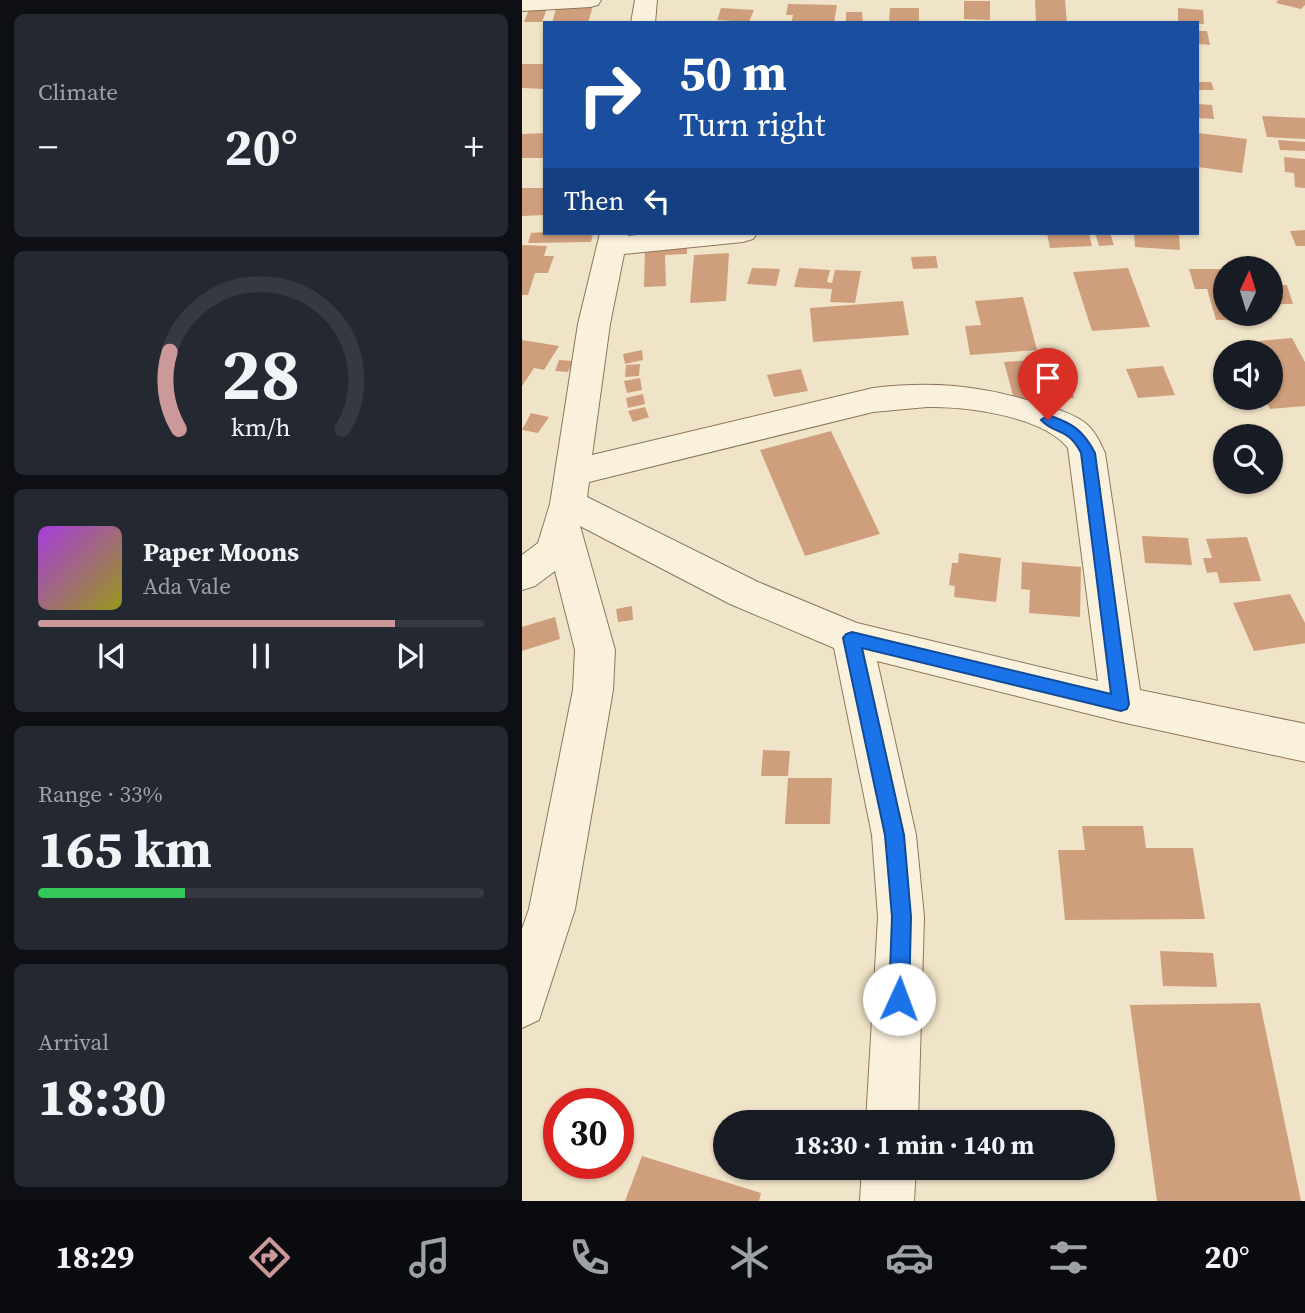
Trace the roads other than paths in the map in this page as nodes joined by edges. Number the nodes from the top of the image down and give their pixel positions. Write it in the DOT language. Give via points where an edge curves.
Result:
graph roads {
  1 [pos="590,0"];
  2 [pos="646,0"];
  3 [pos="522,4"];
  4 [pos="643,21"];
  5 [pos="700,235"];
  6 [pos="613,239"];
  7 [pos="555,520"];
  8 [pos="522,575"];
  9 [pos="852,638"];
  10 [pos="1121,704"];
  11 [pos="1305,743"];
  12 [pos="522,1003"];
  13 [pos="893,1110"];
  14 [pos="888,1180"];
  15 [pos="887,1201"];
  1 -- 3 [label="street"];
  2 -- 4 [label="street"];
  5 -- 6 [label="street"];
  6 -- 7 [label="street"];
  7 -- 8 [label="street"];
  7 -- 9 [label="street"];
  7 -- 10 [label="street" via="873,400 962,396 1025,412 1070,429 1088,453"];
  7 -- 12 [label="street" via="595,650 593,690 552,909"];
  9 -- 10 [label="street"];
  9 -- 13 [label="street" via="895,835 901,917"];
  10 -- 11 [label="street"];
  14 -- 15 [label="street"];
}
